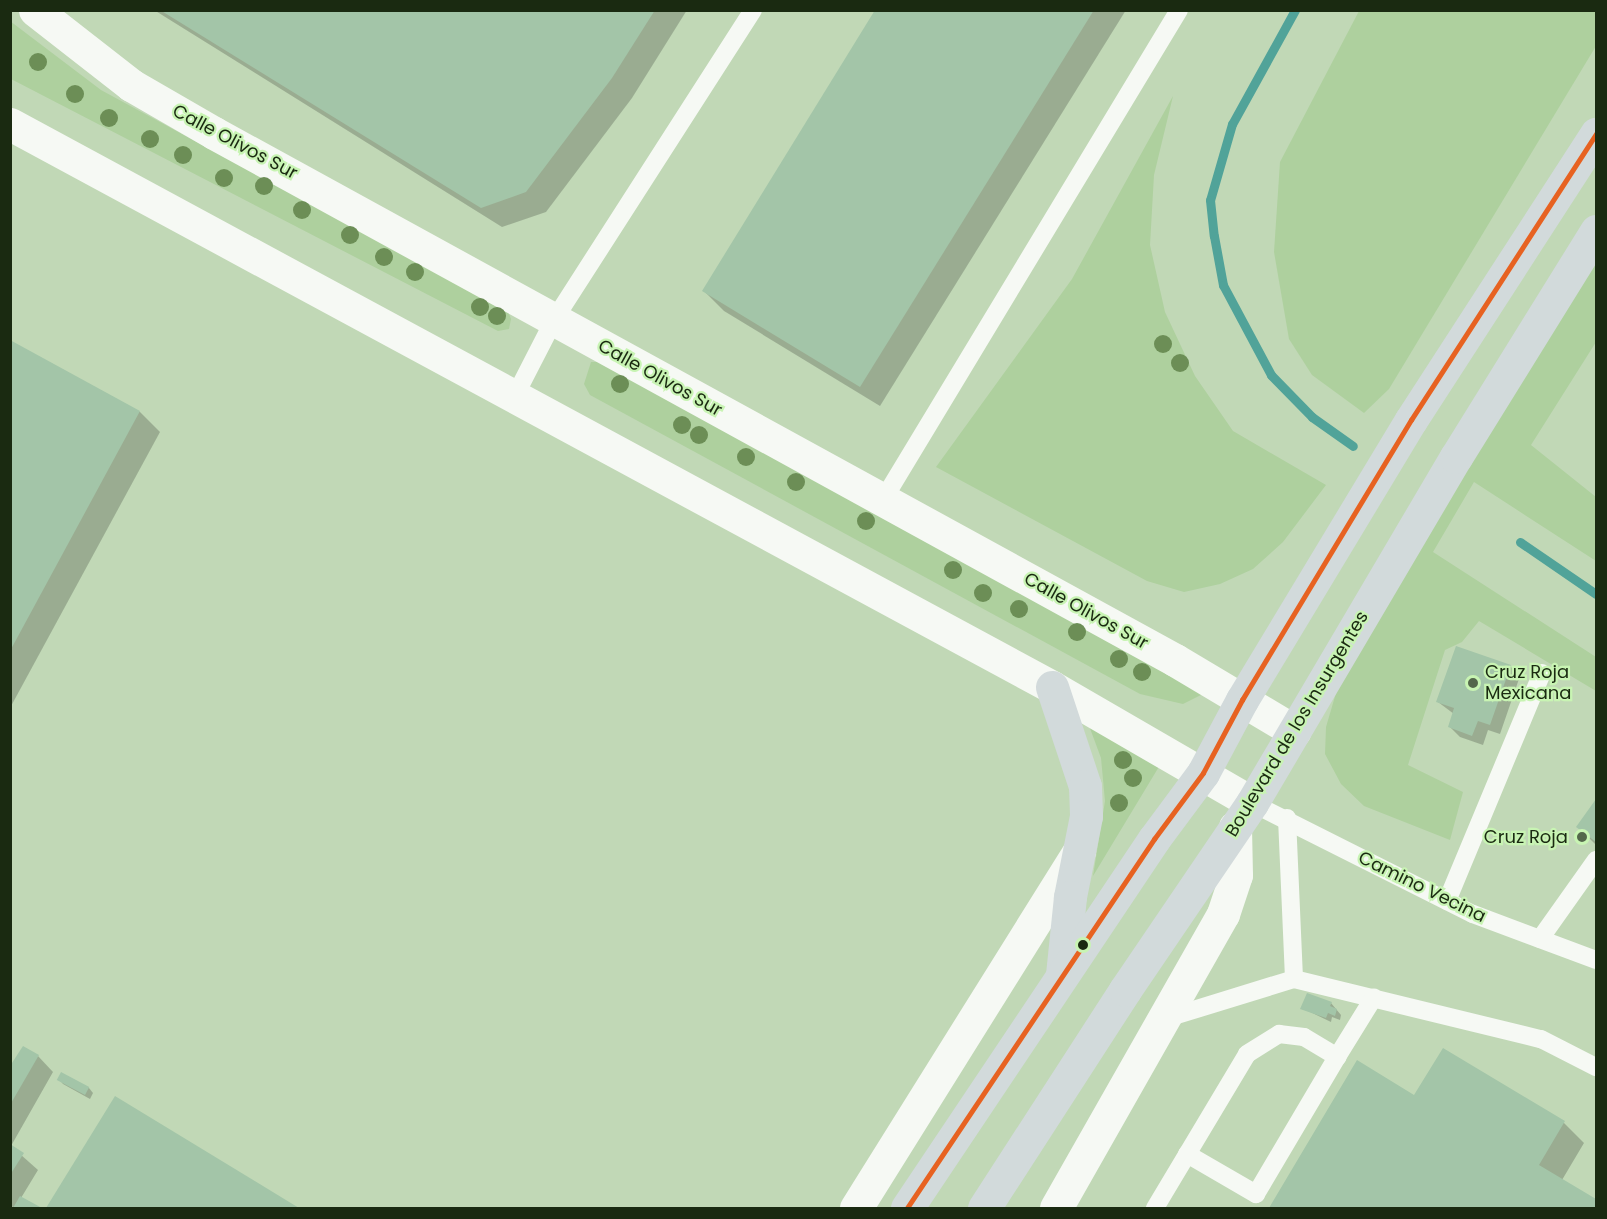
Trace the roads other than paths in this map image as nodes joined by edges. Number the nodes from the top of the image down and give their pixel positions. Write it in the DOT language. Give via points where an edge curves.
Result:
graph roads {
  1 [pos="35,10"];
  2 [pos="753,10"];
  3 [pos="1179,10"];
  4 [pos="10,124"];
  5 [pos="1596,134"];
  6 [pos="1596,231"];
  7 [pos="554,320"];
  8 [pos="516,394"];
  9 [pos="883,500"];
  10 [pos="1542,673"];
  11 [pos="1052,687"];
  12 [pos="1242,700"];
  13 [pos="1294,731"];
  14 [pos="1203,773"];
  15 [pos="1244,815"];
  16 [pos="1287,818"];
  17 [pos="1081,847"];
  18 [pos="1596,860"];
  19 [pos="1447,901"];
  20 [pos="1540,939"];
  21 [pos="1596,960"];
  22 [pos="1062,980"];
  23 [pos="1294,980"];
  24 [pos="1374,997"];
  25 [pos="1164,1019"];
  26 [pos="1337,1057"];
  27 [pos="1596,1067"];
  28 [pos="1187,1155"];
  29 [pos="856,1209"];
  30 [pos="907,1209"];
  31 [pos="984,1209"];
  32 [pos="1056,1209"];
  33 [pos="1155,1209"];
  1 -- 7 [label="main road, Calle Olivos Sur" via="130,85"];
  2 -- 7 [label="lane"];
  3 -- 9 [label="lane"];
  4 -- 8 [label="main road"];
  5 -- 12 [label="highway" via="1411,420"];
  6 -- 13 [label="highway, Boulevard de los Insurgentes"];
  7 -- 8 [label="lane"];
  7 -- 9 [label="main road, Calle Olivos Sur"];
  8 -- 11 [label="main road"];
  9 -- 12 [label="main road, Calle Olivos Sur"];
  10 -- 19 [label="lane"];
  11 -- 14 [label="main road"];
  11 -- 17 [label="highway" via="1084,786"];
  12 -- 13 [label="main road, Calle Olivos Sur"];
  12 -- 14 [label="highway"];
  13 -- 15 [label="highway, Boulevard de los Insurgentes"];
  14 -- 15 [label="main road"];
  14 -- 22 [label="highway" via="1154,838"];
  15 -- 16 [label="lane, Camino Vecina"];
  15 -- 25 [label="main road" via="1236,875 1223,914"];
  15 -- 31 [label="highway, Boulevard de los Insurgentes"];
  16 -- 19 [label="lane, Camino Vecina"];
  16 -- 23 [label="lane"];
  17 -- 22 [label="highway" via="1070,897"];
  17 -- 29 [label="main road"];
  18 -- 20 [label="lane"];
  19 -- 20 [label="lane, Camino Vecina"];
  20 -- 21 [label="lane, Camino Vecina"];
  22 -- 30 [label="highway"];
  23 -- 24 [label="lane"];
  23 -- 25 [label="lane"];
  24 -- 26 [label="lane"];
  24 -- 27 [label="lane" via="1541,1039"];
  25 -- 32 [label="main road"];
  26 -- 28 [label="lane" via="1304,1037 1279,1034 1265,1039 1247,1054"];
  26 -- 28 [label="lane" via="1256,1194"];
  28 -- 33 [label="lane"];
}
